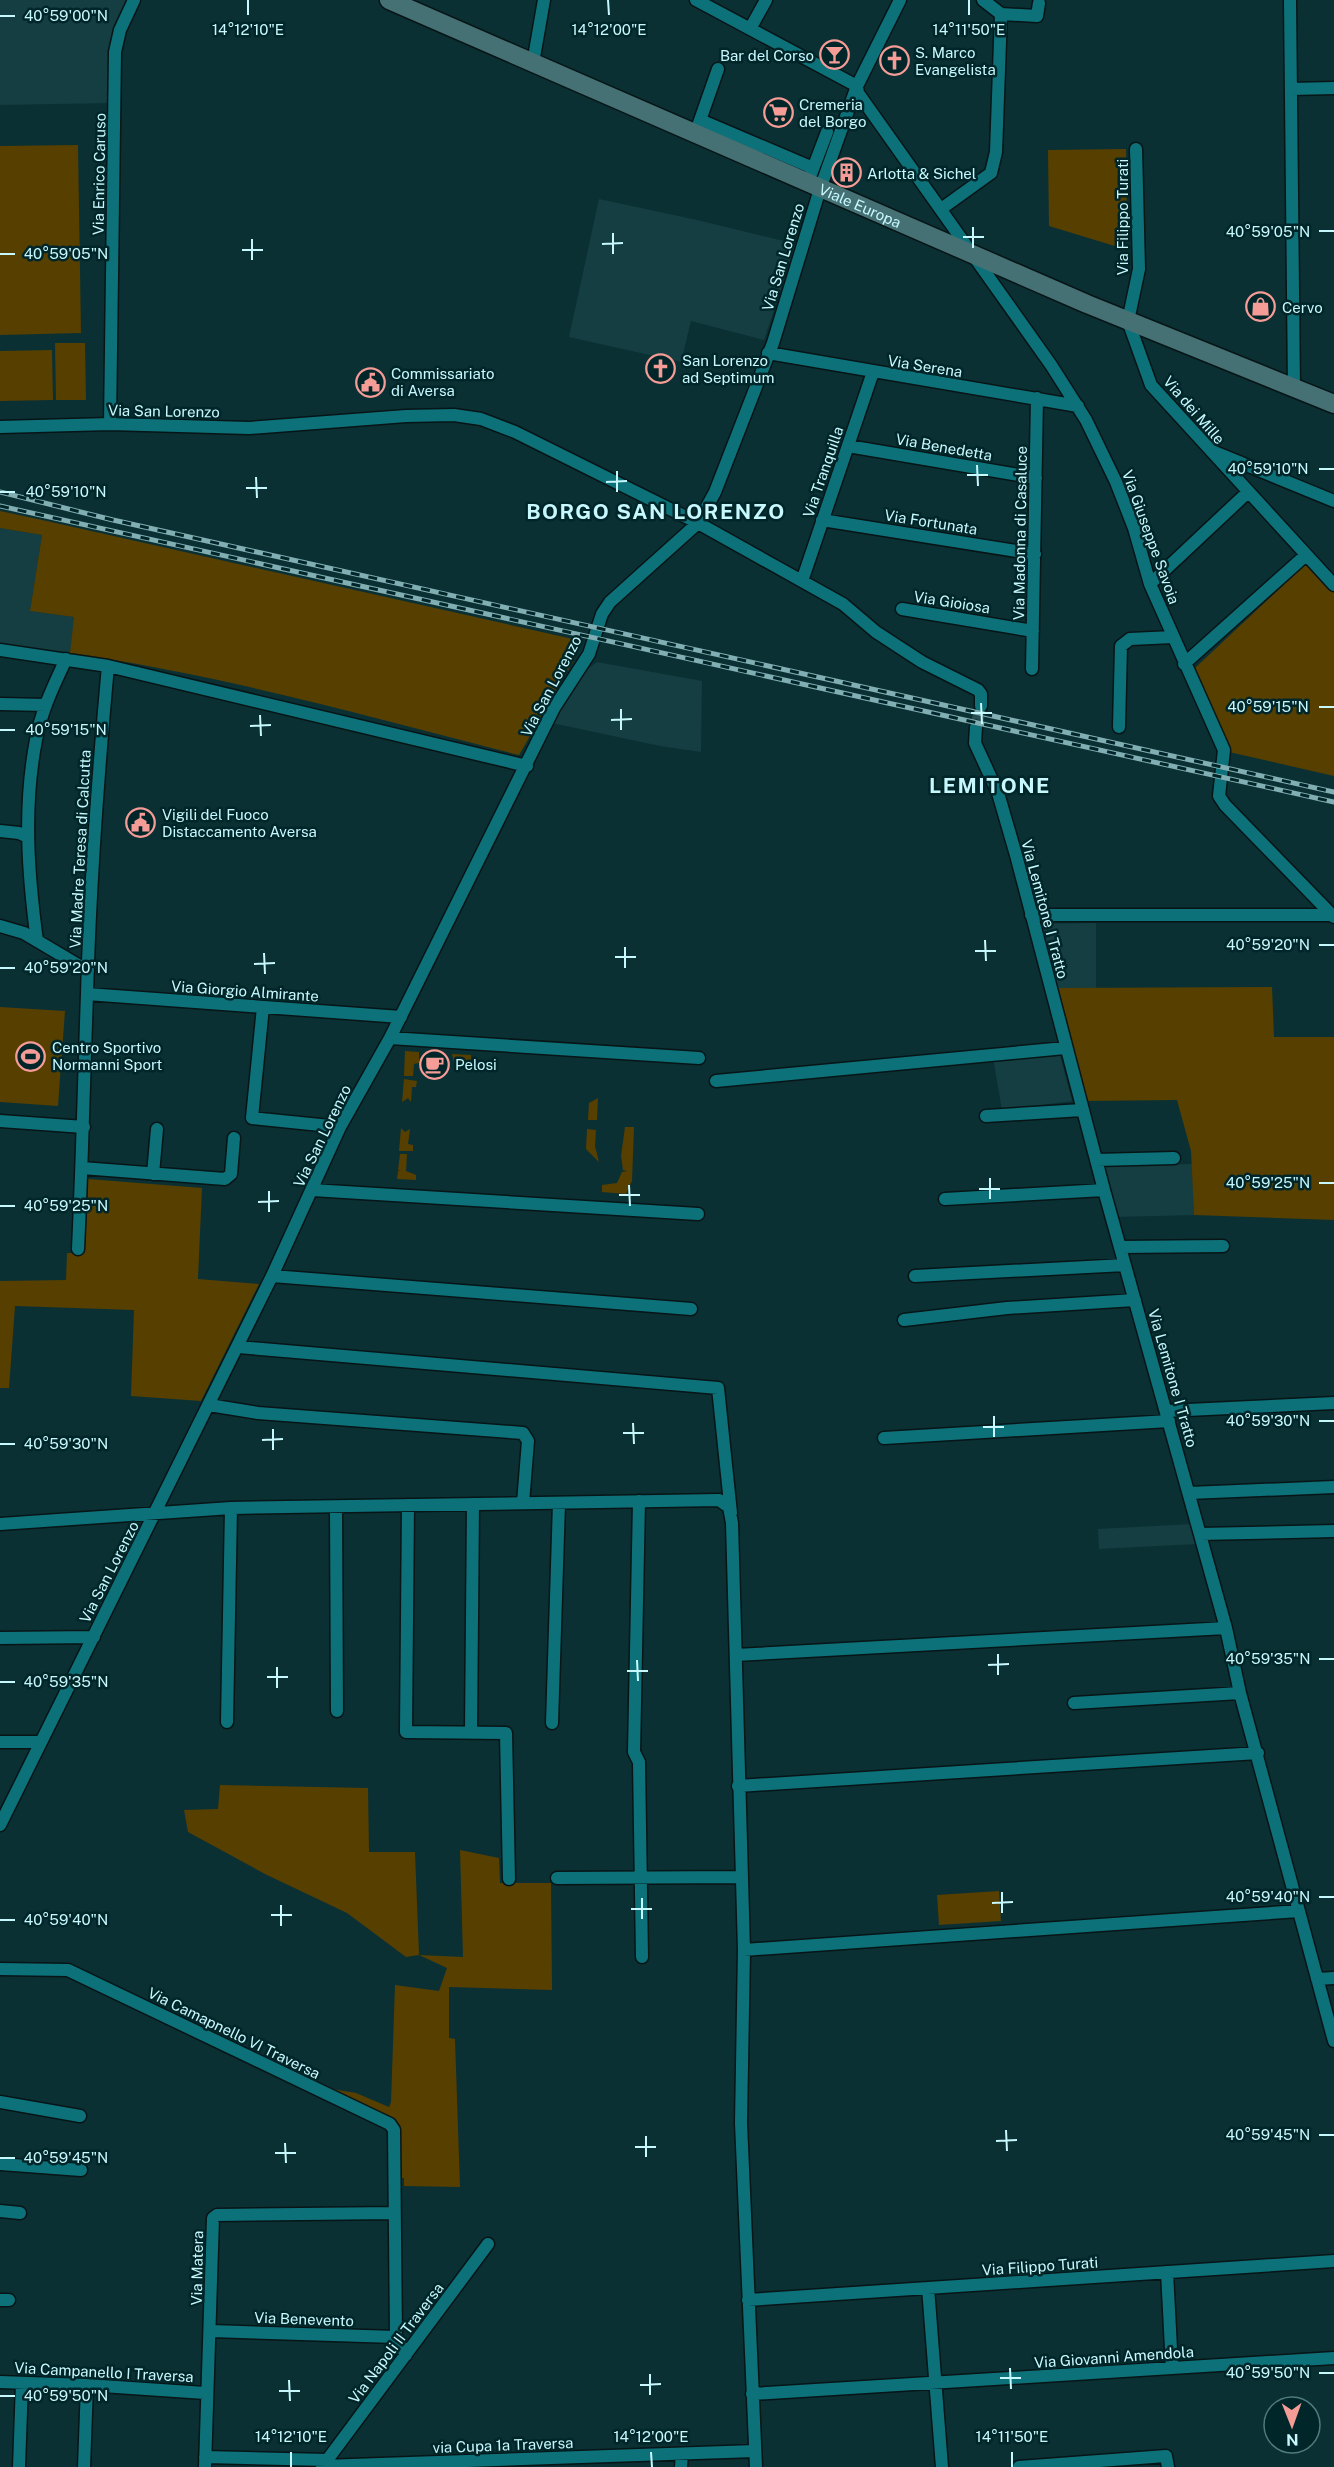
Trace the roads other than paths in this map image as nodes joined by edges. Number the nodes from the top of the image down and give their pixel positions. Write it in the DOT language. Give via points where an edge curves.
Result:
graph roads {
  1 [pos="134,0"];
  2 [pos="389,0"];
  3 [pos="544,0"];
  4 [pos="696,0"];
  5 [pos="766,0"];
  6 [pos="900,0"];
  7 [pos="983,0"];
  8 [pos="1290,0"];
  9 [pos="1039,3"];
  10 [pos="423,7"];
  11 [pos="1000,14"];
  12 [pos="750,29"];
  13 [pos="533,63"];
  14 [pos="718,69"];
  15 [pos="857,86"];
  16 [pos="1334,88"];
  17 [pos="1291,89"];
  18 [pos="698,126"];
  19 [pos="827,132"];
  20 [pos="1136,149"];
  21 [pos="814,180"];
  22 [pos="941,209"];
  23 [pos="972,255"];
  24 [pos="1128,321"];
  25 [pos="768,353"];
  26 [pos="873,372"];
  27 [pos="1294,388"];
  28 [pos="1037,398"];
  29 [pos="1334,404"];
  30 [pos="1078,406"];
  31 [pos="111,424"];
  32 [pos="0,427"];
  33 [pos="848,446"];
  34 [pos="1208,450"];
  35 [pos="1036,478"];
  36 [pos="1248,492"];
  37 [pos="1334,501"];
  38 [pos="822,519"];
  39 [pos="698,523"];
  40 [pos="1035,554"];
  41 [pos="1306,555"];
  42 [pos="801,581"];
  43 [pos="1150,584"];
  44 [pos="1334,585"];
  45 [pos="902,609"];
  46 [pos="1033,631"];
  47 [pos="1173,638"];
  48 [pos="0,650"];
  49 [pos="66,659"];
  50 [pos="1184,664"];
  51 [pos="108,666"];
  52 [pos="1032,669"];
  53 [pos="0,704"];
  54 [pos="46,705"];
  55 [pos="981,706"];
  56 [pos="976,727"];
  57 [pos="1119,727"];
  58 [pos="527,766"];
  59 [pos="0,831"];
  60 [pos="28,837"];
  61 [pos="1031,915"];
  62 [pos="1333,916"];
  63 [pos="0,926"];
  64 [pos="38,941"];
  65 [pos="88,971"];
  66 [pos="87,994"];
  67 [pos="263,1007"];
  68 [pos="401,1017"];
  69 [pos="390,1038"];
  70 [pos="1065,1048"];
  71 [pos="699,1058"];
  72 [pos="716,1081"];
  73 [pos="1082,1110"];
  74 [pos="986,1116"];
  75 [pos="0,1121"];
  76 [pos="84,1127"];
  77 [pos="340,1127"];
  78 [pos="157,1129"];
  79 [pos="234,1138"];
  80 [pos="1174,1158"];
  81 [pos="1096,1160"];
  82 [pos="82,1168"];
  83 [pos="153,1174"];
  84 [pos="312,1190"];
  85 [pos="1104,1190"];
  86 [pos="945,1199"];
  87 [pos="698,1214"];
  88 [pos="1223,1246"];
  89 [pos="1120,1247"];
  90 [pos="78,1249"];
  91 [pos="1125,1265"];
  92 [pos="272,1276"];
  93 [pos="915,1276"];
  94 [pos="1135,1300"];
  95 [pos="691,1310"];
  96 [pos="904,1320"];
  97 [pos="238,1347"];
  98 [pos="1334,1403"];
  99 [pos="209,1405"];
  100 [pos="1168,1416"];
  101 [pos="884,1438"];
  102 [pos="1334,1487"];
  103 [pos="1189,1494"];
  104 [pos="639,1501"];
  105 [pos="523,1503"];
  106 [pos="559,1503"];
  107 [pos="473,1504"];
  108 [pos="408,1505"];
  109 [pos="336,1507"];
  110 [pos="231,1509"];
  111 [pos="155,1515"];
  112 [pos="732,1523"];
  113 [pos="0,1524"];
  114 [pos="1334,1531"];
  115 [pos="1200,1534"];
  116 [pos="1226,1628"];
  117 [pos="94,1637"];
  118 [pos="0,1638"];
  119 [pos="736,1655"];
  120 [pos="1240,1693"];
  121 [pos="1074,1703"];
  122 [pos="337,1710"];
  123 [pos="227,1722"];
  124 [pos="552,1723"];
  125 [pos="471,1732"];
  126 [pos="0,1742"];
  127 [pos="41,1742"];
  128 [pos="1258,1753"];
  129 [pos="738,1786"];
  130 [pos="0,1825"];
  131 [pos="641,1877"];
  132 [pos="742,1877"];
  133 [pos="557,1878"];
  134 [pos="509,1879"];
  135 [pos="1299,1911"];
  136 [pos="744,1950"];
  137 [pos="642,1957"];
  138 [pos="0,1969"];
  139 [pos="1334,1977"];
  140 [pos="1317,1978"];
  141 [pos="1334,2041"];
  142 [pos="0,2102"];
  143 [pos="80,2116"];
  144 [pos="0,2164"];
  145 [pos="81,2170"];
  146 [pos="0,2211"];
  147 [pos="20,2213"];
  148 [pos="395,2213"];
  149 [pos="488,2244"];
  150 [pos="1334,2261"];
  151 [pos="1167,2272"];
  152 [pos="928,2288"];
  153 [pos="748,2300"];
  154 [pos="211,2331"];
  155 [pos="396,2337"];
  156 [pos="406,2355"];
  157 [pos="1334,2358"];
  158 [pos="1172,2368"];
  159 [pos="0,2382"];
  160 [pos="22,2382"];
  161 [pos="935,2383"];
  162 [pos="87,2385"];
  163 [pos="206,2393"];
  164 [pos="752,2394"];
  165 [pos="755,2451"];
  166 [pos="682,2454"];
  167 [pos="205,2462"];
  168 [pos="581,2462"];
  169 [pos="324,2464"];
  170 [pos="471,2464"];
  171 [pos="19,2467"];
  172 [pos="84,2467"];
  173 [pos="681,2467"];
  174 [pos="756,2467"];
  175 [pos="942,2467"];
  176 [pos="1019,2467"];
  177 [pos="1168,2467"];
  1 -- 31 [label="street, Via Enrico Caruso" via="115,52"];
  2 -- 10 [label="main road, Viale Europa"];
  3 -- 13 [label="street"];
  4 -- 12 [label="street"];
  5 -- 12 [label="street"];
  6 -- 15 [label="street, Via San Lorenzo"];
  7 -- 11 [label="street"];
  8 -- 17 [label="street"];
  9 -- 11 [label="street" via="1037,16"];
  10 -- 13 [label="main road, Viale Europa"];
  11 -- 22 [label="street" via="996,152 991,172"];
  12 -- 15 [label="street"];
  13 -- 18 [label="main road, Viale Europa"];
  14 -- 18 [label="street"];
  15 -- 21 [label="street, Via San Lorenzo"];
  15 -- 22 [label="street, Via Giuseppe Savoia" via="858,93"];
  16 -- 17 [label="street"];
  17 -- 27 [label="street"];
  18 -- 21 [label="main road, Viale Europa"];
  19 -- 21 [label="street"];
  20 -- 24 [label="street, Via Filippo Turati" via="1139,269"];
  21 -- 23 [label="main road, Viale Europa"];
  21 -- 25 [label="street, Via San Lorenzo" via="804,244"];
  22 -- 23 [label="street, Via Giuseppe Savoia"];
  23 -- 24 [label="main road, Viale Europa"];
  23 -- 30 [label="street, Via Giuseppe Savoia"];
  24 -- 27 [label="main road, Viale Europa"];
  24 -- 34 [label="street, Via dei Mille" via="1151,385"];
  25 -- 26 [label="street, Via Serena"];
  25 -- 39 [label="street, Via San Lorenzo" via="715,492"];
  26 -- 28 [label="street, Via Serena"];
  26 -- 33 [label="street, Via Tranquilla"];
  27 -- 29 [label="main road, Viale Europa"];
  28 -- 30 [label="street, Via Serena"];
  28 -- 35 [label="street, Via Madonna di Casaluce"];
  30 -- 43 [label="street, Via Giuseppe Savoia" via="1116,482"];
  31 -- 32 [label="street, Via San Lorenzo"];
  31 -- 39 [label="street, Via San Lorenzo" via="249,428 406,416 481,419"];
  33 -- 35 [label="street, Via Benedetta"];
  33 -- 38 [label="street, Via Tranquilla"];
  34 -- 36 [label="street, Via dei Mille"];
  34 -- 37 [label="street"];
  35 -- 40 [label="street, Via Madonna di Casaluce"];
  36 -- 41 [label="street, Via dei Mille"];
  36 -- 43 [label="street"];
  38 -- 40 [label="street, Via Fortunata"];
  38 -- 42 [label="street, Via Tranquilla"];
  39 -- 42 [label="street"];
  39 -- 58 [label="street, Via San Lorenzo" via="610,602 589,654 555,708"];
  40 -- 46 [label="street, Via Madonna di Casaluce"];
  41 -- 44 [label="street, Via dei Mille"];
  41 -- 50 [label="street"];
  42 -- 55 [label="street" via="843,604 876,632 922,662 978,690"];
  43 -- 47 [label="street, Via Giuseppe Savoia"];
  45 -- 46 [label="street, Via Gioiosa"];
  46 -- 52 [label="street, Via Madonna di Casaluce"];
  47 -- 50 [label="street, Via Giuseppe Savoia"];
  47 -- 57 [label="street" via="1130,639 1121,646"];
  48 -- 49 [label="street"];
  49 -- 51 [label="street"];
  49 -- 54 [label="street"];
  50 -- 62 [label="street, Via Giuseppe Savoia" via="1224,750 1219,796"];
  51 -- 58 [label="street"];
  51 -- 65 [label="street, Via Madre Teresa di Calcutta" via="97,787"];
  53 -- 54 [label="street"];
  54 -- 60 [label="street" via="36,739"];
  56 -- 61 [label="street, Via Lemitone I Tratto" via="975,742 998,793"];
  58 -- 68 [label="street, Via San Lorenzo"];
  59 -- 60 [label="street"];
  60 -- 64 [label="street"];
  61 -- 62 [label="street"];
  61 -- 70 [label="street, Via Lemitone I Tratto"];
  63 -- 64 [label="street"];
  64 -- 65 [label="street"];
  65 -- 66 [label="street, Via Madre Teresa di Calcutta"];
  66 -- 67 [label="street, Via Giorgio Almirante"];
  66 -- 76 [label="street, Via Madre Teresa di Calcutta"];
  67 -- 68 [label="street, Via Giorgio Almirante"];
  67 -- 77 [label="street" via="252,1118"];
  68 -- 69 [label="street, Via San Lorenzo"];
  69 -- 71 [label="street"];
  69 -- 77 [label="street, Via San Lorenzo"];
  70 -- 72 [label="street"];
  70 -- 73 [label="street, Via Lemitone I Tratto"];
  73 -- 74 [label="street"];
  73 -- 81 [label="street, Via Lemitone I Tratto"];
  75 -- 76 [label="street"];
  76 -- 82 [label="street, Via Madre Teresa di Calcutta"];
  77 -- 84 [label="street, Via San Lorenzo"];
  78 -- 83 [label="street"];
  79 -- 83 [label="street" via="231,1174 225,1179"];
  80 -- 81 [label="street"];
  81 -- 85 [label="street, Via Lemitone I Tratto"];
  82 -- 83 [label="street"];
  82 -- 90 [label="street, Via Madre Teresa di Calcutta"];
  84 -- 87 [label="street"];
  84 -- 92 [label="street, Via San Lorenzo"];
  85 -- 86 [label="street"];
  85 -- 89 [label="street, Via Lemitone I Tratto"];
  88 -- 89 [label="street"];
  89 -- 91 [label="street, Via Lemitone I Tratto"];
  91 -- 93 [label="street"];
  91 -- 94 [label="street, Via Lemitone I Tratto"];
  92 -- 95 [label="street"];
  92 -- 97 [label="street, Via San Lorenzo"];
  94 -- 96 [label="street" via="1007,1308"];
  94 -- 100 [label="street, Via Lemitone I Tratto"];
  97 -- 99 [label="street, Via San Lorenzo"];
  97 -- 112 [label="street" via="718,1388"];
  98 -- 100 [label="street"];
  99 -- 105 [label="street" via="258,1413 523,1433 528,1441"];
  99 -- 111 [label="street, Via San Lorenzo"];
  100 -- 101 [label="street"];
  100 -- 103 [label="street, Via Lemitone I Tratto"];
  102 -- 103 [label="street"];
  103 -- 115 [label="street, Via Lemitone I Tratto"];
  104 -- 106 [label="street"];
  104 -- 112 [label="street" via="719,1500 729,1507"];
  104 -- 131 [label="street" via="634,1752 639,1762"];
  105 -- 106 [label="street"];
  105 -- 107 [label="street"];
  106 -- 124 [label="street"];
  107 -- 108 [label="street"];
  107 -- 125 [label="street"];
  108 -- 109 [label="street"];
  108 -- 125 [label="street" via="406,1732"];
  109 -- 110 [label="street"];
  109 -- 122 [label="street"];
  110 -- 111 [label="street"];
  110 -- 123 [label="street"];
  111 -- 113 [label="street"];
  111 -- 117 [label="street, Via San Lorenzo"];
  112 -- 119 [label="street"];
  114 -- 115 [label="street"];
  115 -- 116 [label="street, Via Lemitone I Tratto"];
  116 -- 119 [label="street"];
  116 -- 120 [label="street, Via Lemitone I Tratto"];
  117 -- 118 [label="street"];
  117 -- 127 [label="street, Via San Lorenzo"];
  119 -- 129 [label="street"];
  120 -- 121 [label="street"];
  120 -- 128 [label="street, Via Lemitone I Tratto"];
  125 -- 134 [label="street" via="506,1733"];
  126 -- 127 [label="street"];
  127 -- 130 [label="street, Via San Lorenzo"];
  128 -- 129 [label="street"];
  128 -- 135 [label="street, Via Lemitone I Tratto"];
  129 -- 132 [label="street"];
  131 -- 132 [label="street"];
  131 -- 133 [label="street"];
  131 -- 137 [label="street"];
  132 -- 136 [label="street"];
  135 -- 136 [label="street"];
  135 -- 140 [label="street, Via Lemitone I Tratto"];
  136 -- 153 [label="street" via="741,2122"];
  138 -- 148 [label="street, Via Camapnello VI Traversa" via="68,1970 390,2124 394,2130"];
  139 -- 140 [label="street"];
  140 -- 141 [label="street, Via Lemitone I Tratto"];
  142 -- 143 [label="street"];
  144 -- 145 [label="street"];
  146 -- 147 [label="street"];
  148 -- 154 [label="street, Via Matera" via="216,2216"];
  148 -- 155 [label="street"];
  149 -- 156 [label="street, Via Napoli II Traversa"];
  150 -- 151 [label="street, Via Filippo Turati"];
  151 -- 152 [label="street, Via Filippo Turati"];
  151 -- 158 [label="street"];
  152 -- 153 [label="street, Via Filippo Turati"];
  152 -- 161 [label="street"];
  153 -- 164 [label="street"];
  154 -- 155 [label="street, Via Benevento"];
  154 -- 163 [label="street, Via Matera"];
  155 -- 156 [label="street"];
  156 -- 169 [label="street, Via Napoli II Traversa"];
  157 -- 158 [label="street, Via Giovanni Amendola"];
  158 -- 161 [label="street, Via Giovanni Amendola"];
  159 -- 160 [label="street, Via Campanello I Traversa"];
  160 -- 162 [label="street, Via Campanello I Traversa"];
  160 -- 171 [label="street"];
  161 -- 164 [label="street, Via Giovanni Amendola"];
  161 -- 175 [label="street"];
  162 -- 163 [label="street, Via Campanello I Traversa"];
  162 -- 172 [label="street"];
  163 -- 167 [label="street, Via Matera"];
  164 -- 165 [label="street"];
  165 -- 166 [label="street, via Cupa 1a Traversa"];
  165 -- 174 [label="street"];
  166 -- 168 [label="street, via Cupa 1a Traversa"];
  166 -- 173 [label="street"];
  167 -- 169 [label="street, via Cupa 1a Traversa"];
  168 -- 170 [label="street, via Cupa 1a Traversa"];
  169 -- 170 [label="street, via Cupa 1a Traversa"];
  176 -- 177 [label="street" via="1166,2456"];
}
